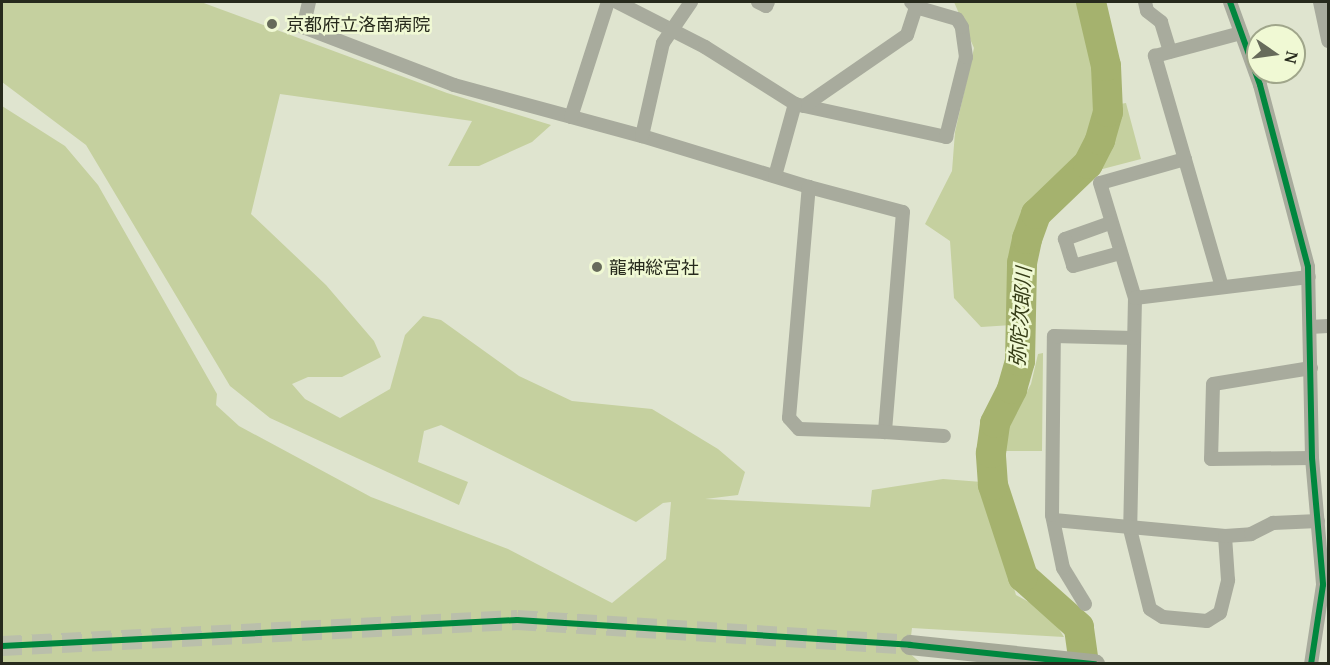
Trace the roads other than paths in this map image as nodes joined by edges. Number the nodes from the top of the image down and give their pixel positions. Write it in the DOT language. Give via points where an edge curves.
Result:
graph roads {
  1 [pos="309,2"];
  2 [pos="608,2"];
  3 [pos="617,2"];
  4 [pos="691,2"];
  5 [pos="758,2"];
  6 [pos="768,2"];
  7 [pos="1145,2"];
  8 [pos="1230,2"];
  9 [pos="1320,2"];
  10 [pos="913,4"];
  11 [pos="672,30"];
  12 [pos="1241,33"];
  13 [pos="1329,41"];
  14 [pos="1170,52"];
  15 [pos="799,105"];
  16 [pos="571,117"];
  17 [pos="642,136"];
  18 [pos="1185,159"];
  19 [pos="775,176"];
  20 [pos="809,187"];
  21 [pos="1110,222"];
  22 [pos="1120,253"];
  23 [pos="1309,277"];
  24 [pos="1222,287"];
  25 [pos="1135,298"];
  26 [pos="1329,326"];
  27 [pos="1310,327"];
  28 [pos="1134,338"];
  29 [pos="1311,368"];
  30 [pos="885,432"];
  31 [pos="944,436"];
  32 [pos="1312,458"];
  33 [pos="1054,520"];
  34 [pos="1318,521"];
  35 [pos="1130,529"];
  36 [pos="1225,536"];
  37 [pos="1085,604"];
  38 [pos="910,645"];
  39 [pos="1095,663"];
  40 [pos="1311,663"];
  1 -- 16 [label="street" via="303,27 454,86"];
  2 -- 16 [label="street"];
  3 -- 11 [label="street"];
  4 -- 11 [label="street"];
  5 -- 6 [label="street" via="766,6"];
  7 -- 14 [label="street" via="1147,11 1161,22"];
  8 -- 12 [label="street"];
  9 -- 13 [label="street"];
  10 -- 15 [label="street" via="907,35"];
  10 -- 15 [label="street" via="957,19 966,42 946,137"];
  11 -- 15 [label="street"];
  11 -- 17 [label="street" via="663,44"];
  12 -- 14 [label="street"];
  12 -- 23 [label="street" via="1301,231"];
  14 -- 18 [label="street" via="1155,56"];
  15 -- 19 [label="street"];
  16 -- 17 [label="street"];
  17 -- 19 [label="street"];
  18 -- 21 [label="street" via="1100,183"];
  18 -- 24 [label="street"];
  19 -- 20 [label="street"];
  20 -- 30 [label="street" via="903,212"];
  20 -- 30 [label="street" via="789,418 799,429"];
  21 -- 22 [label="street"];
  21 -- 22 [label="street" via="1065,239 1073,266"];
  22 -- 25 [label="street"];
  23 -- 24 [label="street"];
  23 -- 27 [label="street"];
  24 -- 25 [label="street"];
  25 -- 28 [label="street"];
  26 -- 27 [label="street"];
  27 -- 29 [label="street"];
  28 -- 33 [label="street" via="1054,336"];
  28 -- 35 [label="street"];
  29 -- 32 [label="street"];
  29 -- 32 [label="street" via="1213,384 1211,459"];
  30 -- 31 [label="street"];
  32 -- 34 [label="street"];
  33 -- 35 [label="street"];
  33 -- 37 [label="street" via="1063,568"];
  34 -- 36 [label="street" via="1273,523 1251,534"];
  34 -- 40 [label="street" via="1323,585"];
  35 -- 36 [label="street"];
  35 -- 36 [label="street" via="1150,609 1163,617 1207,621 1220,613 1228,580"];
  38 -- 39 [label="street"];
}
